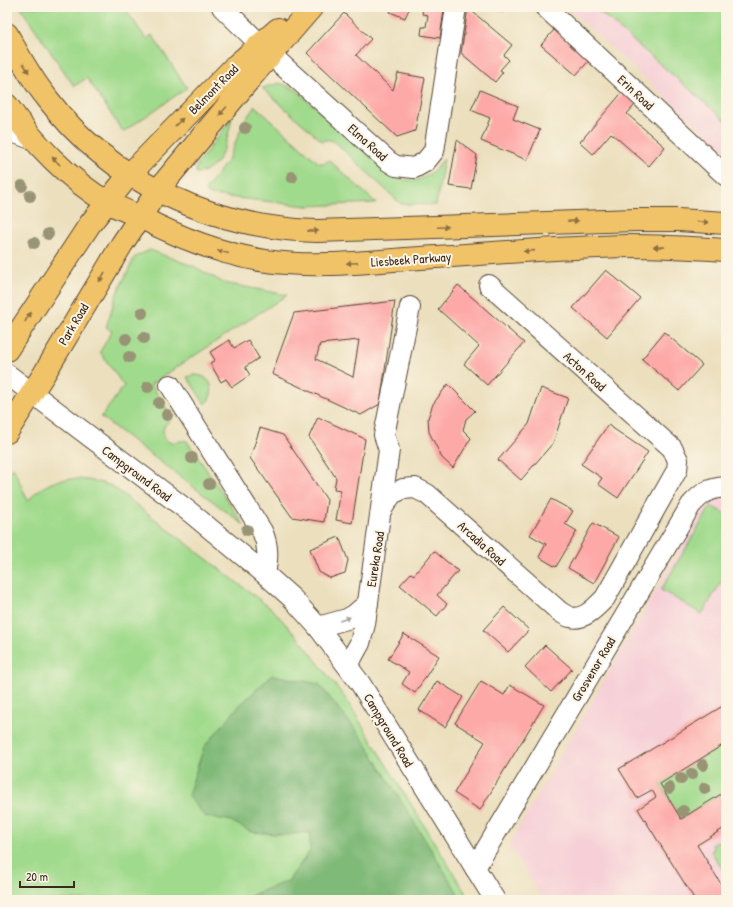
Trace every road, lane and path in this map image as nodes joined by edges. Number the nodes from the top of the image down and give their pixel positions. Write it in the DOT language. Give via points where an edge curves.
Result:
graph roads {
  1 [pos="222,7"];
  2 [pos="456,7"];
  3 [pos="545,7"];
  4 [pos="309,10"];
  5 [pos="7,34"];
  6 [pos="265,49"];
  7 [pos="7,105"];
  8 [pos="7,130"];
  9 [pos="34,140"];
  10 [pos="129,175"];
  11 [pos="726,176"];
  12 [pos="158,190"];
  13 [pos="107,202"];
  14 [pos="140,217"];
  15 [pos="726,223"];
  16 [pos="726,250"];
  17 [pos="489,285"];
  18 [pos="410,307"];
  19 [pos="7,350"];
  20 [pos="7,374"];
  21 [pos="170,385"];
  22 [pos="32,393"];
  23 [pos="7,432"];
  24 [pos="726,487"];
  25 [pos="382,509"];
  26 [pos="265,574"];
  27 [pos="368,603"];
  28 [pos="583,616"];
  29 [pos="318,627"];
  30 [pos="348,665"];
  31 [pos="475,868"];
  32 [pos="495,900"];
  1 -- 6 [label="street"];
  2 -- 6 [label="street, Elma Road" via="434,151 425,162 414,168 396,166 388,161"];
  3 -- 11 [label="street, Erin Road"];
  4 -- 6 [label="main road, Belmont Road" via="274,32"];
  5 -- 10 [label="main road, one-way" via="32,77 61,116 91,146"];
  10 -- 6 [label="main road, Belmont Road, one-way" via="234,67"];
  6 -- 12 [label="main road, Belmont Road, one-way"];
  7 -- 9 [label="main road, Liesbeek Parkway"];
  8 -- 9 [label="street"];
  13 -- 9 [label="main road, Liesbeek Parkway, one-way" via="85,187"];
  10 -- 12 [label="main road"];
  10 -- 13 [label="main road, Belmont Road"];
  12 -- 14 [label="main road, Belmont Road"];
  12 -- 15 [label="main road, one-way" via="210,213 291,231 635,220"];
  13 -- 14 [label="main road, Liesbeek Parkway"];
  19 -- 13 [label="main road, one-way"];
  16 -- 14 [label="main road, Liesbeek Parkway, one-way" via="631,246 309,264 268,261 219,251 162,229"];
  14 -- 22 [label="main road, Park Road, one-way"];
  17 -- 28 [label="street, Acton Road" via="672,448 678,460 672,482 605,598 595,609"];
  18 -- 25 [label="street, Eureka Road" via="384,435 390,450"];
  20 -- 22 [label="street, Campground Road"];
  21 -- 26 [label="street" via="262,531 268,550"];
  22 -- 23 [label="main road, Park Road"];
  22 -- 26 [label="street, Campground Road" via="190,513"];
  24 -- 31 [label="street, Grosvenor Road" via="715,488 701,494 691,505"];
  25 -- 27 [label="street, Eureka Road"];
  25 -- 28 [label="street, Arcadia Road" via="392,494 402,489 415,488 427,494 559,611 571,617"];
  26 -- 29 [label="street, Campground Road" via="293,599"];
  29 -- 27 [label="street, one-way" via="346,619"];
  27 -- 30 [label="street, Eureka Road" via="360,643"];
  29 -- 30 [label="street, Campground Road"];
  30 -- 31 [label="street, Campground Road"];
  31 -- 32 [label="street, Campground Road"];
}
